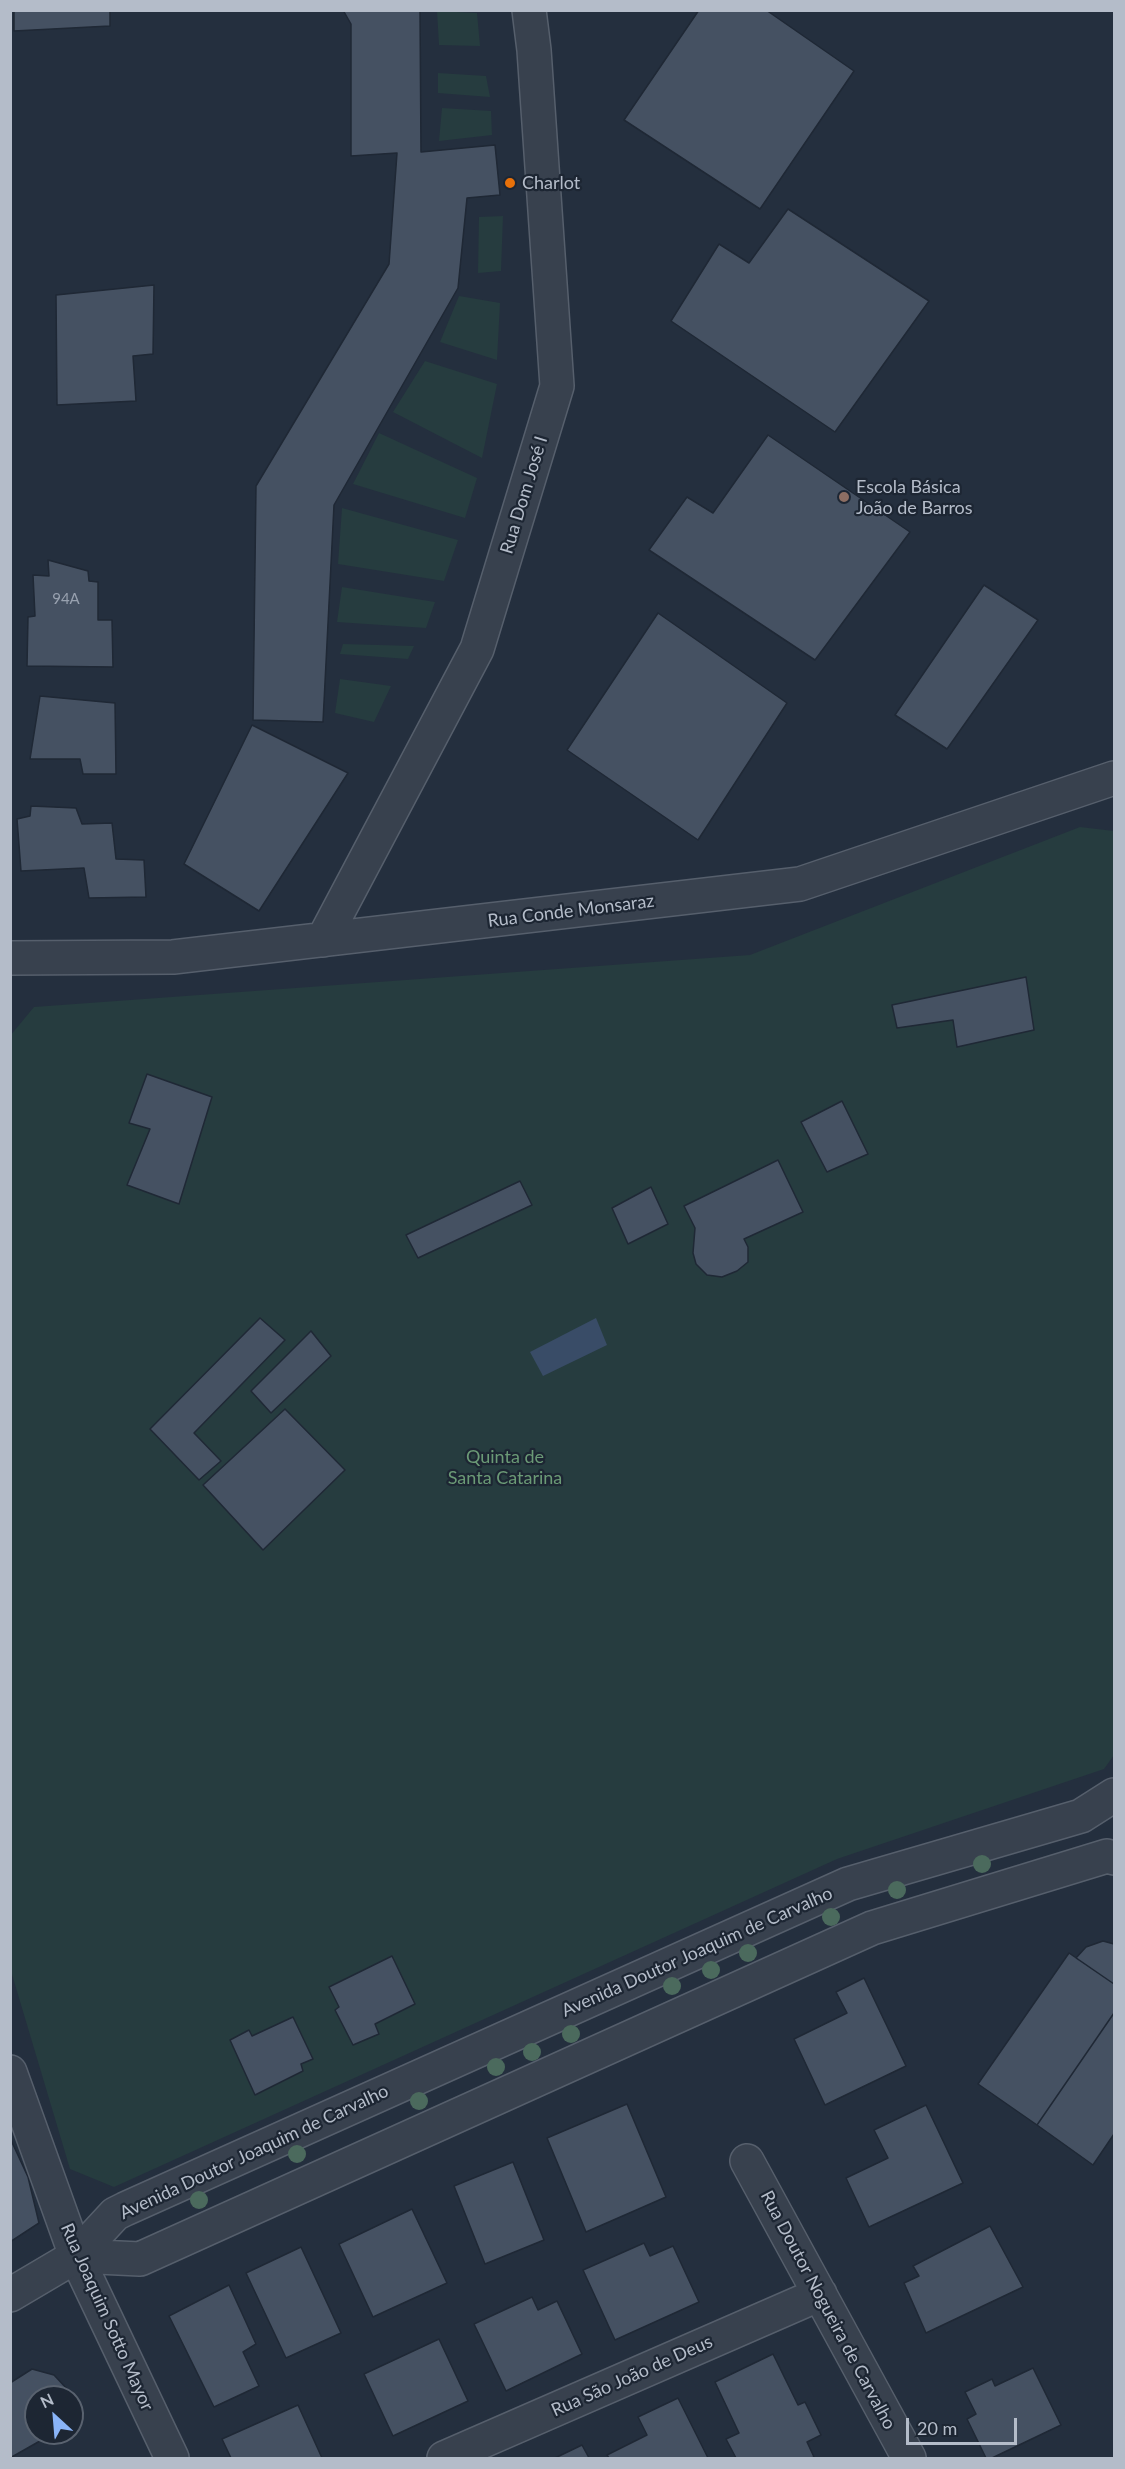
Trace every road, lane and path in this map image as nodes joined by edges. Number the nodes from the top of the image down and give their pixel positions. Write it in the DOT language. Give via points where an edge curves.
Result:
graph roads {
  1 [pos="529,10"];
  2 [pos="1114,778"];
  3 [pos="323,940"];
  4 [pos="10,958"];
  5 [pos="1114,1795"];
  6 [pos="1114,1858"];
  7 [pos="10,2072"];
  8 [pos="747,2161"];
  9 [pos="76,2256"];
  10 [pos="820,2294"];
  11 [pos="10,2295"];
  12 [pos="172,2458"];
  13 [pos="444,2458"];
  14 [pos="909,2458"];
  1 -- 3 [label="street, Rua Dom José I" via="557,386 477,649"];
  2 -- 3 [label="street, Rua Conde Monsaraz" via="800,884"];
  3 -- 4 [label="street, Rua Conde Monsaraz" via="173,957"];
  5 -- 9 [label="street, Avenida Doutor Joaquim de Carvalho" via="1081,1816 848,1884 125,2209 115,2214"];
  6 -- 9 [label="street" via="1107,1856 872,1928 140,2259"];
  7 -- 9 [label="street, Rua Joaquim Sotto Mayor"];
  8 -- 10 [label="street, Rua Doutor Nogueira de Carvalho"];
  9 -- 11 [label="street, Avenida Doutor Joaquim de Carvalho"];
  9 -- 12 [label="street, Rua Joaquim Sotto Mayor"];
  10 -- 13 [label="street, Rua São João de Deus"];
  10 -- 14 [label="street, Rua Doutor Nogueira de Carvalho"];
}
